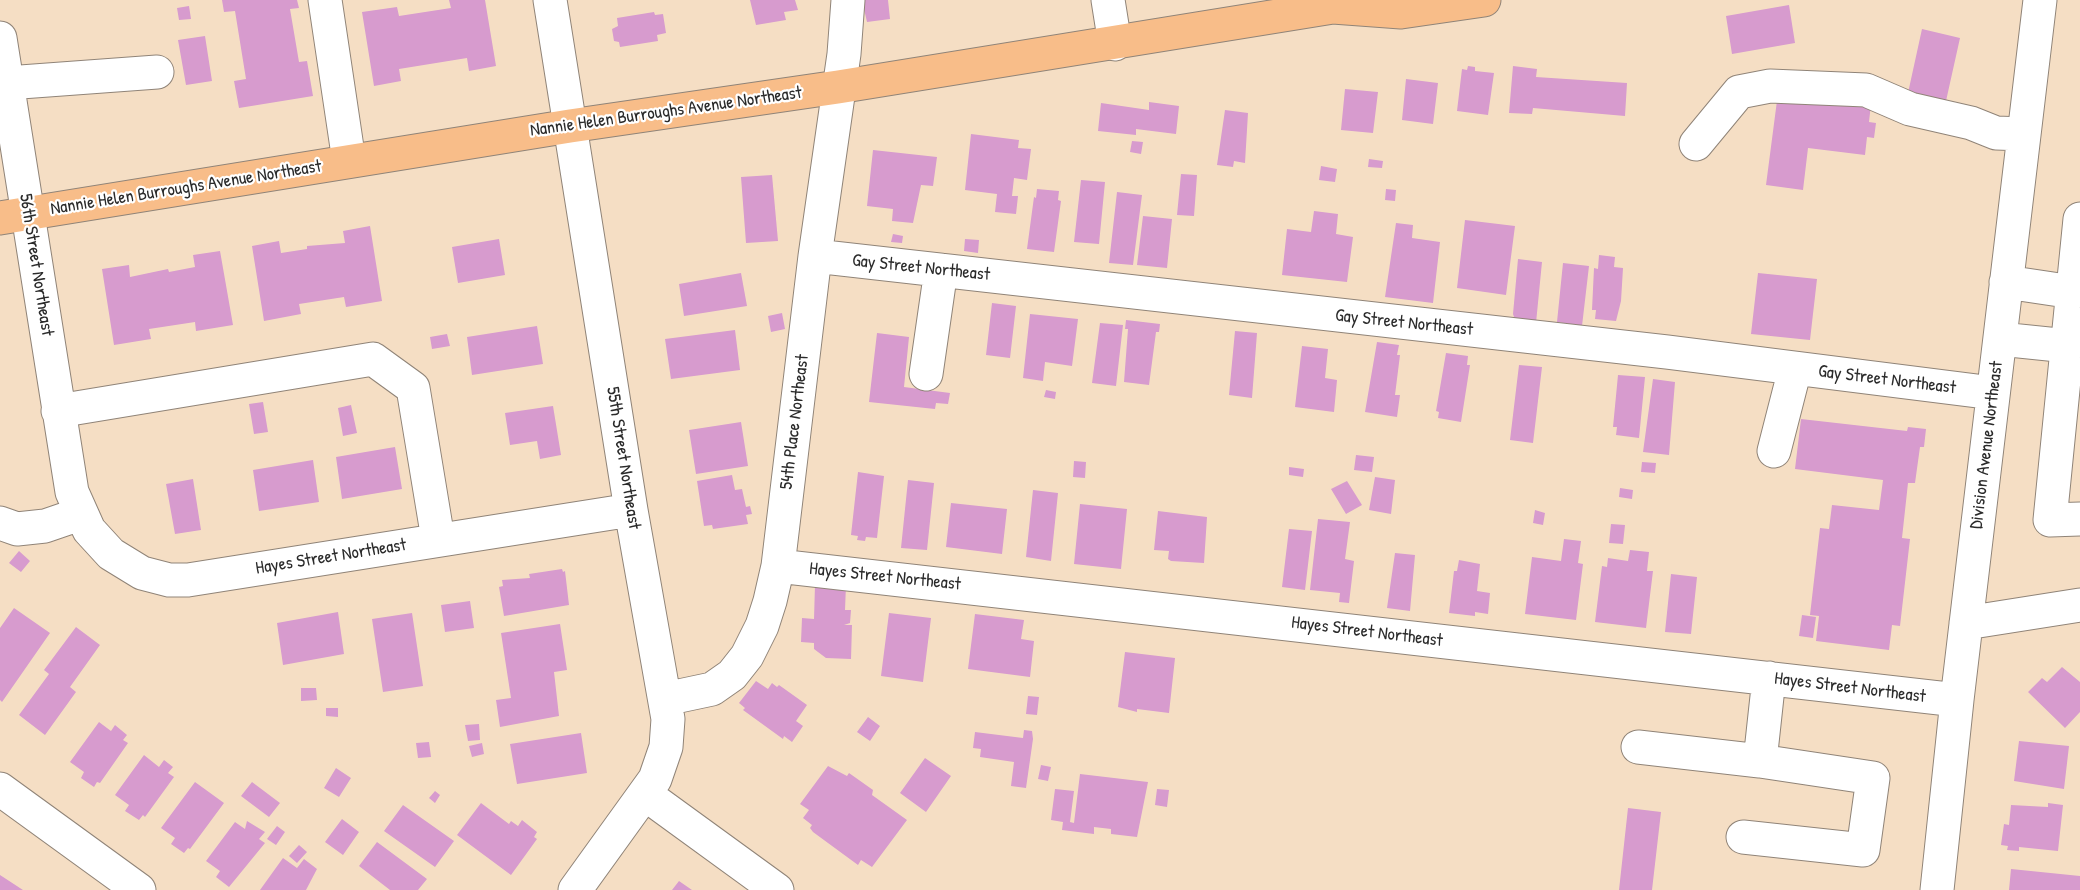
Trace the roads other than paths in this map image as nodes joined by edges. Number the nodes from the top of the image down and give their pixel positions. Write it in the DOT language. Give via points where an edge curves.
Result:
graph roads {
  1 [pos="325,0"];
  2 [pos="550,0"];
  3 [pos="848,0"];
  4 [pos="1108,0"];
  5 [pos="1484,0"];
  6 [pos="2040,0"];
  7 [pos="1339,4"];
  8 [pos="0,38"];
  9 [pos="1115,44"];
  10 [pos="157,72"];
  11 [pos="7,82"];
  12 [pos="838,87"];
  13 [pos="570,126"];
  14 [pos="2024,134"];
  15 [pos="1696,144"];
  16 [pos="348,161"];
  17 [pos="14,216"];
  18 [pos="2080,219"];
  19 [pos="815,256"];
  20 [pos="941,270"];
  21 [pos="2006,282"];
  22 [pos="2073,292"];
  23 [pos="2000,339"];
  24 [pos="2068,346"];
  25 [pos="1795,369"];
  26 [pos="927,374"];
  27 [pos="1993,393"];
  28 [pos="58,411"];
  29 [pos="1774,451"];
  30 [pos="76,503"];
  31 [pos="631,510"];
  32 [pos="2080,519"];
  33 [pos="0,523"];
  34 [pos="438,539"];
  35 [pos="778,566"];
  36 [pos="2080,605"];
  37 [pos="1966,623"];
  38 [pos="1769,678"];
  39 [pos="665,699"];
  40 [pos="1957,700"];
  41 [pos="1638,747"];
  42 [pos="1760,761"];
  43 [pos="0,789"];
  44 [pos="645,794"];
  45 [pos="1743,837"];
  46 [pos="139,890"];
  47 [pos="575,890"];
  48 [pos="777,890"];
  49 [pos="1937,890"];
  1 -- 16 [label="street"];
  2 -- 13 [label="street, 55th Street Northeast"];
  3 -- 12 [label="street, 54th Place Northeast"];
  4 -- 9 [label="street"];
  5 -- 7 [label="main road, Nannie Helen Burroughs Avenue Northeast" via="1401,12"];
  6 -- 14 [label="street, Division Avenue Northeast"];
  7 -- 9 [label="main road, Nannie Helen Burroughs Avenue Northeast"];
  8 -- 11 [label="street, 56th Street Northeast"];
  9 -- 12 [label="main road, Nannie Helen Burroughs Avenue Northeast"];
  10 -- 11 [label="street"];
  11 -- 17 [label="street, 56th Street Northeast"];
  12 -- 13 [label="main road, Nannie Helen Burroughs Avenue Northeast"];
  12 -- 19 [label="street, 54th Place Northeast"];
  13 -- 16 [label="main road, Nannie Helen Burroughs Avenue Northeast"];
  13 -- 31 [label="street, 55th Street Northeast"];
  14 -- 15 [label="street" via="1996,133 1910,109 1866,90 1770,86 1739,92"];
  14 -- 21 [label="street, Division Avenue Northeast"];
  16 -- 17 [label="main road, Nannie Helen Burroughs Avenue Northeast"];
  17 -- 28 [label="street, 56th Street Northeast"];
  18 -- 22 [label="street"];
  19 -- 20 [label="street, Gay Street Northeast"];
  19 -- 35 [label="street, 54th Place Northeast"];
  20 -- 25 [label="street, Gay Street Northeast" via="1667,351"];
  20 -- 26 [label="street"];
  21 -- 22 [label="street"];
  21 -- 23 [label="street, Division Avenue Northeast"];
  22 -- 24 [label="street"];
  23 -- 24 [label="street"];
  23 -- 27 [label="street, Division Avenue Northeast"];
  24 -- 32 [label="street" via="2050,520"];
  25 -- 27 [label="street, Gay Street Northeast"];
  25 -- 29 [label="street"];
  27 -- 37 [label="street, Division Avenue Northeast"];
  28 -- 30 [label="street, 56th Street Northeast"];
  28 -- 34 [label="street" via="373,359 413,388"];
  30 -- 33 [label="street" via="45,526 17,529"];
  30 -- 34 [label="street, Hayes Street Northeast" via="99,543 122,563 170,580"];
  31 -- 34 [label="street, Hayes Street Northeast"];
  31 -- 39 [label="street, 55th Street Northeast"];
  35 -- 38 [label="street, Hayes Street Northeast"];
  35 -- 39 [label="street, 54th Place Northeast" via="762,626 732,675 712,689"];
  36 -- 37 [label="street"];
  37 -- 40 [label="street, Division Avenue Northeast"];
  38 -- 40 [label="street, Hayes Street Northeast"];
  38 -- 42 [label="street"];
  39 -- 44 [label="street, 55th Street Northeast" via="666,747 655,779"];
  40 -- 49 [label="street, Division Avenue Northeast"];
  41 -- 42 [label="street"];
  42 -- 45 [label="street" via="1873,778 1863,850"];
  43 -- 46 [label="street"];
  44 -- 47 [label="street, 55th Street Northeast"];
  44 -- 48 [label="street"];
}
